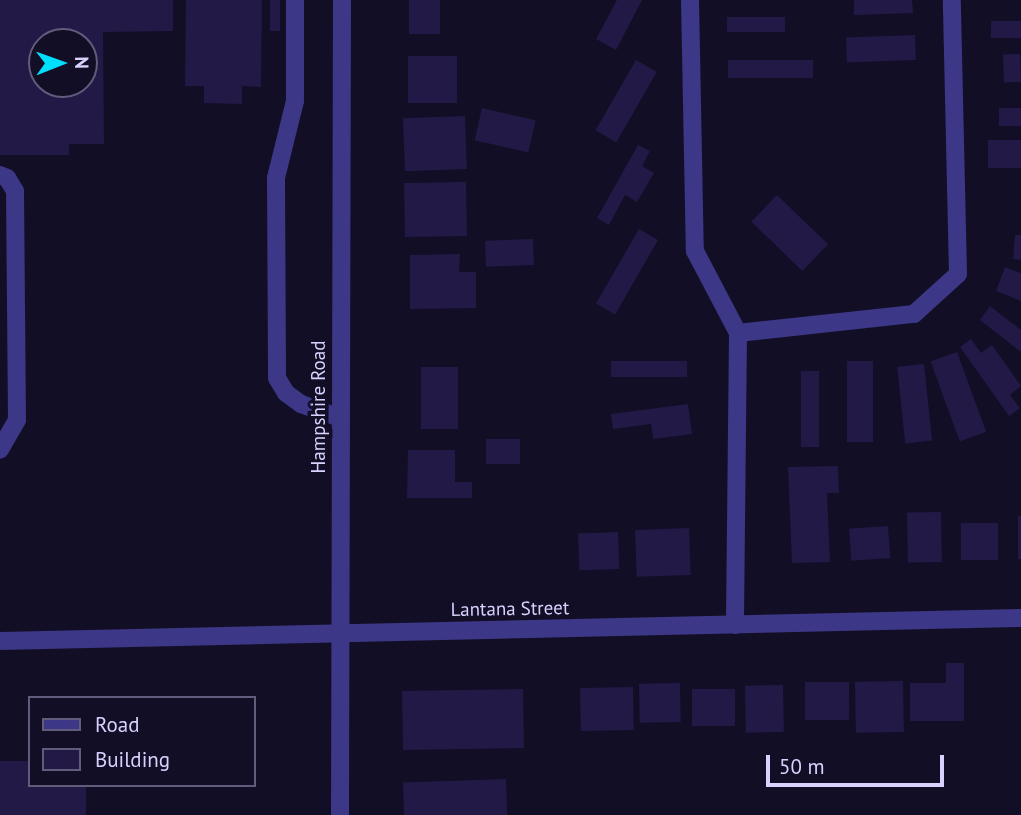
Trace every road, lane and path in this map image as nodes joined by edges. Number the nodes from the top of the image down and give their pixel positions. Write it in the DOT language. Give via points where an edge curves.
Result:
graph roads {
  1 [pos="295,0"];
  2 [pos="342,0"];
  3 [pos="690,0"];
  4 [pos="952,0"];
  5 [pos="0,175"];
  6 [pos="738,332"];
  7 [pos="340,418"];
  8 [pos="0,449"];
  9 [pos="1021,618"];
  10 [pos="735,625"];
  11 [pos="340,634"];
  12 [pos="0,641"];
  13 [pos="340,815"];
  1 -- 7 [label="street" via="295,101 276,178 277,378 286,393 301,404"];
  2 -- 7 [label="street, Hampshire Road"];
  3 -- 6 [label="street" via="695,251"];
  4 -- 6 [label="street" via="958,274 914,314"];
  5 -- 8 [label="street" via="15,191 16,420"];
  6 -- 10 [label="street"];
  7 -- 11 [label="street, Hampshire Road"];
  9 -- 10 [label="street, Lantana Street"];
  10 -- 11 [label="street, Lantana Street"];
  11 -- 12 [label="street, Lantana Street"];
  11 -- 13 [label="street, Hampshire Road"];
}
